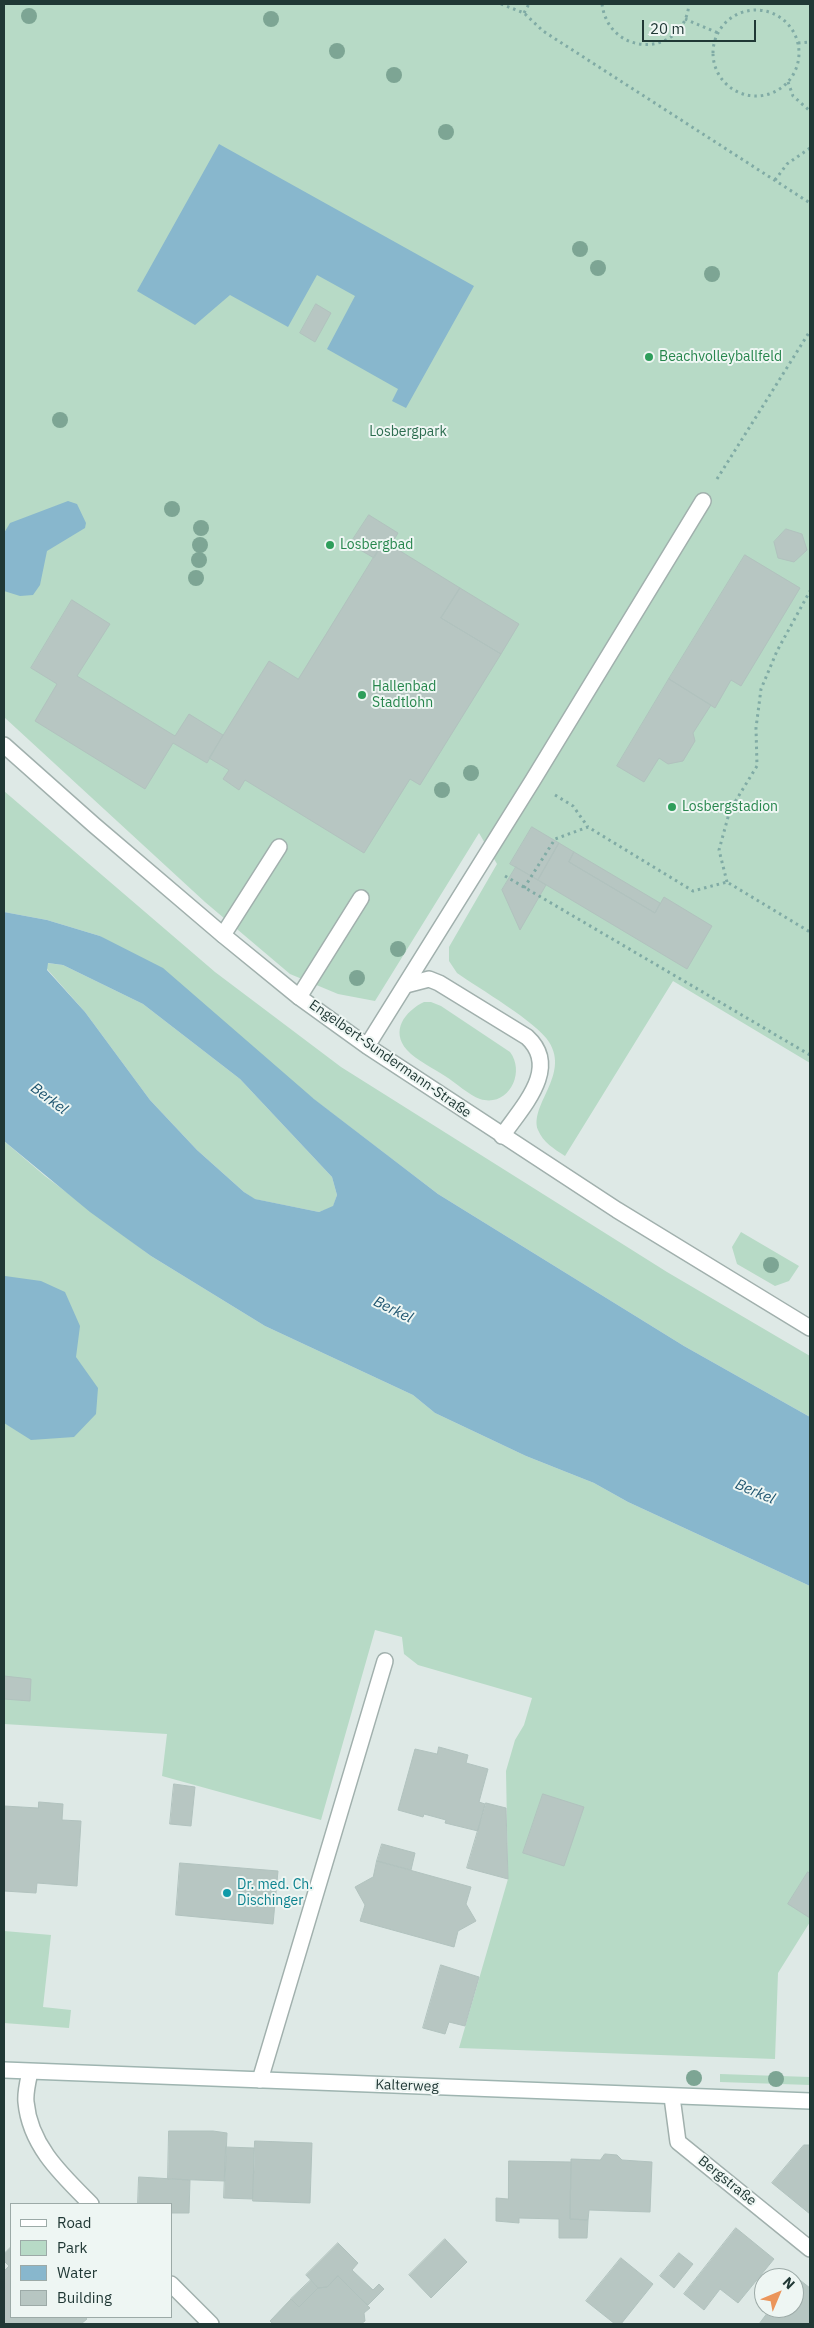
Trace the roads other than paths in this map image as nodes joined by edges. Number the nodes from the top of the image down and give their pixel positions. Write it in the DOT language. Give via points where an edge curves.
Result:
graph roads {
  1 [pos="703,501"];
  2 [pos="4,745"];
  3 [pos="279,847"];
  4 [pos="361,898"];
  5 [pos="223,935"];
  6 [pos="406,985"];
  7 [pos="299,997"];
  8 [pos="367,1046"];
  9 [pos="502,1136"];
  10 [pos="810,1328"];
  11 [pos="385,1661"];
  12 [pos="4,2070"];
  13 [pos="30,2072"];
  14 [pos="260,2080"];
  15 [pos="672,2097"];
  16 [pos="810,2101"];
  17 [pos="90,2203"];
  18 [pos="810,2249"];
  19 [pos="172,2285"];
  20 [pos="211,2324"];
  1 -- 6 [label="street"];
  2 -- 5 [label="street, Engelbert-Sundermann-Straße"];
  3 -- 5 [label="street"];
  4 -- 7 [label="street"];
  5 -- 7 [label="street, Engelbert-Sundermann-Straße"];
  6 -- 8 [label="street"];
  6 -- 9 [label="street" via="429,979 439,982 536,1045 541,1057 540,1073 533,1091"];
  7 -- 8 [label="street, Engelbert-Sundermann-Straße"];
  8 -- 9 [label="street, Engelbert-Sundermann-Straße"];
  9 -- 10 [label="street, Engelbert-Sundermann-Straße"];
  11 -- 14 [label="street"];
  12 -- 13 [label="street, Kalterweg"];
  13 -- 14 [label="street, Kalterweg"];
  13 -- 17 [label="street" via="26,2101 31,2128 51,2164"];
  14 -- 15 [label="street, Kalterweg"];
  15 -- 16 [label="street, Kalterweg"];
  15 -- 18 [label="street, Bergstraße" via="678,2142"];
  19 -- 20 [label="street"];
}
